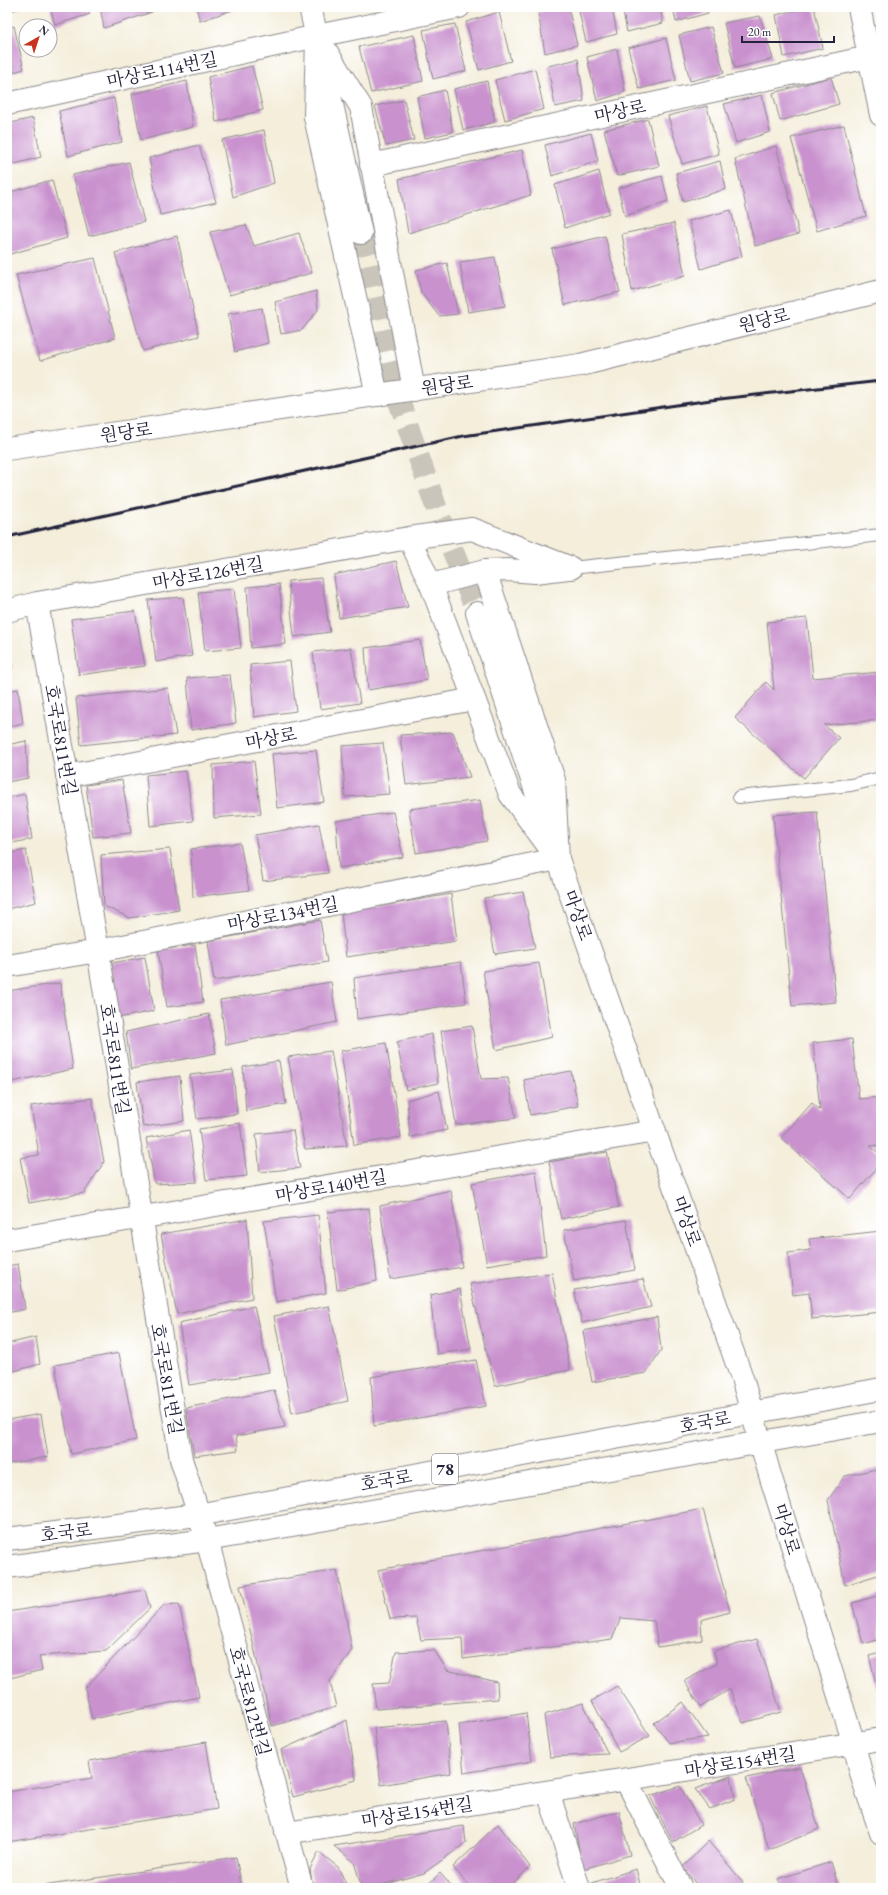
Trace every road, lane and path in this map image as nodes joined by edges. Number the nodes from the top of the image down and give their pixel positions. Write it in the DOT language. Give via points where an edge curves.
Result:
graph roads {
  1 [pos="310,7"];
  2 [pos="459,7"];
  3 [pos="859,7"];
  4 [pos="317,36"];
  5 [pos="870,57"];
  6 [pos="7,104"];
  7 [pos="881,115"];
  8 [pos="371,165"];
  9 [pos="362,233"];
  10 [pos="881,290"];
  11 [pos="414,390"];
  12 [pos="377,395"];
  13 [pos="7,449"];
  14 [pos="881,535"];
  15 [pos="409,538"];
  16 [pos="571,568"];
  17 [pos="485,571"];
  18 [pos="431,585"];
  19 [pos="37,603"];
  20 [pos="7,611"];
  21 [pos="477,613"];
  22 [pos="474,699"];
  23 [pos="67,776"];
  24 [pos="881,778"];
  25 [pos="739,797"];
  26 [pos="558,859"];
  27 [pos="98,952"];
  28 [pos="7,966"];
  29 [pos="655,1131"];
  30 [pos="140,1218"];
  31 [pos="7,1240"];
  32 [pos="881,1389"];
  33 [pos="751,1413"];
  34 [pos="881,1421"];
  35 [pos="760,1442"];
  36 [pos="197,1514"];
  37 [pos="7,1539"];
  38 [pos="207,1540"];
  39 [pos="7,1567"];
  40 [pos="881,1739"];
  41 [pos="854,1744"];
  42 [pos="626,1780"];
  43 [pos="548,1792"];
  44 [pos="286,1833"];
  45 [pos="881,1833"];
  46 [pos="302,1888"];
  47 [pos="579,1888"];
  48 [pos="681,1888"];
  1 -- 4 [label="street"];
  2 -- 4 [label="street, 마상로114번길"];
  3 -- 5 [label="street"];
  4 -- 6 [label="street, 마상로114번길"];
  4 -- 8 [label="street" via="361,107"];
  4 -- 9 [label="street"];
  4 -- 12 [label="street" via="315,117"];
  5 -- 7 [label="street"];
  5 -- 8 [label="street, 마상로"];
  8 -- 11 [label="street"];
  10 -- 11 [label="street, 원당로" via="580,365"];
  11 -- 12 [label="street, 원당로"];
  12 -- 13 [label="street, 원당로"];
  14 -- 16 [label="lane"];
  15 -- 16 [label="street, 마상로126번길" via="472,529"];
  15 -- 18 [label="street"];
  15 -- 19 [label="street, 마상로126번길"];
  16 -- 17 [label="street" via="535,572"];
  17 -- 18 [label="street"];
  17 -- 26 [label="street" via="554,780"];
  18 -- 22 [label="street"];
  19 -- 20 [label="street, 마상로126번길"];
  19 -- 23 [label="street, 호국로811번길"];
  21 -- 26 [label="street, 마상로"];
  22 -- 23 [label="street, 마상로"];
  22 -- 26 [label="street" via="510,794"];
  23 -- 27 [label="street, 호국로811번길"];
  24 -- 25 [label="lane" via="851,785"];
  26 -- 27 [label="street, 마상로134번길"];
  26 -- 29 [label="street, 마상로"];
  27 -- 28 [label="street, 마상로134번길"];
  27 -- 30 [label="street, 호국로811번길"];
  29 -- 30 [label="street, 마상로140번길"];
  29 -- 33 [label="street, 마상로" via="742,1378"];
  30 -- 31 [label="street, 마상로140번길"];
  30 -- 36 [label="street, 호국로811번길" via="181,1458"];
  32 -- 33 [label="street, 호국로 / 78"];
  33 -- 35 [label="street, 마상로"];
  33 -- 36 [label="street, 호국로 / 78"];
  34 -- 35 [label="street, 호국로 / 78"];
  35 -- 38 [label="street, 호국로 / 78"];
  35 -- 41 [label="street, 마상로"];
  36 -- 37 [label="street, 호국로 / 78"];
  36 -- 38 [label="street, 호국로812번길"];
  38 -- 39 [label="street, 호국로 / 78"];
  38 -- 44 [label="street, 호국로812번길"];
  40 -- 41 [label="street, 마상로154번길"];
  41 -- 42 [label="street, 마상로154번길"];
  41 -- 45 [label="street, 마상로"];
  42 -- 43 [label="street, 마상로154번길"];
  42 -- 48 [label="street"];
  43 -- 44 [label="street, 마상로154번길"];
  43 -- 47 [label="street"];
  44 -- 46 [label="street, 호국로812번길"];
}
